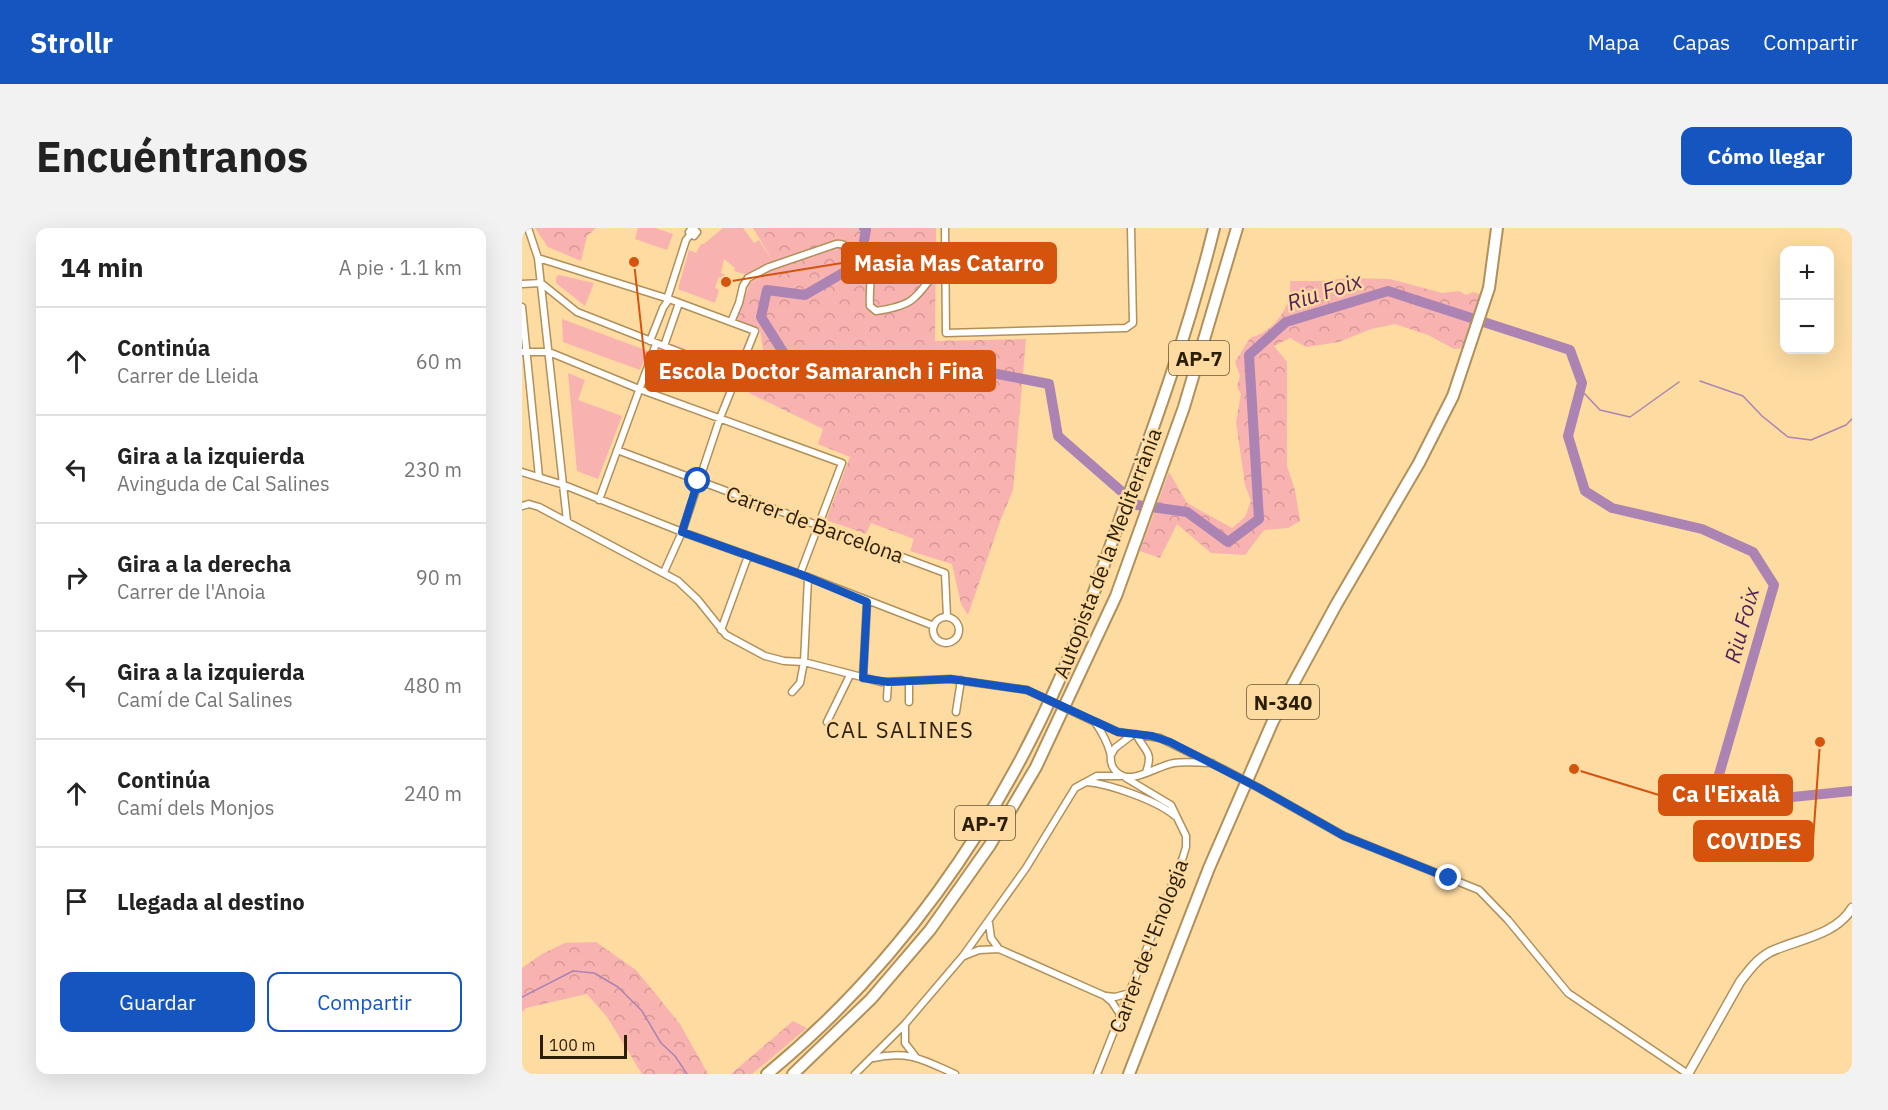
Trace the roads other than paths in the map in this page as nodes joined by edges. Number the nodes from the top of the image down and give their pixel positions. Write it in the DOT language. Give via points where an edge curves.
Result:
graph roads {
  1 [pos="528,228"];
  2 [pos="945,228"];
  3 [pos="1131,228"];
  4 [pos="1214,228"];
  5 [pos="1237,228"];
  6 [pos="1497,228"];
  7 [pos="692,230"];
  8 [pos="538,258"];
  9 [pos="946,273"];
  10 [pos="541,283"];
  11 [pos="522,284"];
  12 [pos="669,299"];
  13 [pos="678,303"];
  14 [pos="522,308"];
  15 [pos="731,322"];
  16 [pos="653,342"];
  17 [pos="664,346"];
  18 [pos="524,352"];
  19 [pos="549,352"];
  20 [pos="738,375"];
  21 [pos="639,389"];
  22 [pos="720,418"];
  23 [pos="617,450"];
  24 [pos="522,472"];
  25 [pos="539,477"];
  26 [pos="698,481"];
  27 [pos="564,485"];
  28 [pos="565,500"];
  29 [pos="599,500"];
  30 [pos="522,506"];
  31 [pos="556,516"];
  32 [pos="567,521"];
  33 [pos="818,524"];
  34 [pos="682,532"];
  35 [pos="748,556"];
  36 [pos="664,572"];
  37 [pos="800,574"];
  38 [pos="808,578"];
  39 [pos="867,602"];
  40 [pos="947,617"];
  41 [pos="934,626"];
  42 [pos="721,630"];
  43 [pos="804,662"];
  44 [pos="850,675"];
  45 [pos="863,678"];
  46 [pos="961,680"];
  47 [pos="909,681"];
  48 [pos="888,682"];
  49 [pos="792,692"];
  50 [pos="887,698"];
  51 [pos="909,702"];
  52 [pos="956,712"];
  53 [pos="827,722"];
  54 [pos="1095,722"];
  55 [pos="1134,734"];
  56 [pos="1111,755"];
  57 [pos="1212,764"];
  58 [pos="1146,772"];
  59 [pos="1123,777"];
  60 [pos="1087,782"];
  61 [pos="1177,817"];
  62 [pos="1852,908"];
  63 [pos="989,922"];
  64 [pos="999,949"];
  65 [pos="963,956"];
  66 [pos="1130,993"];
  67 [pos="1105,996"];
  68 [pos="1121,1016"];
  69 [pos="905,1024"];
  70 [pos="915,1057"];
  71 [pos="871,1059"];
  72 [pos="767,1074"];
  73 [pos="794,1074"];
  74 [pos="855,1074"];
  75 [pos="955,1074"];
  76 [pos="1097,1074"];
  77 [pos="1129,1074"];
  78 [pos="1688,1074"];
  1 -- 8 [label="street"];
  2 -- 9 [label="street"];
  3 -- 9 [label="street" via="1133,323 1126,328 946,333"];
  4 -- 72 [label="highway, Autopista de la Mediterrània / AP-7" via="1162,407 1062,674 1003,792 939,891 885,958 831,1016"];
  5 -- 73 [label="highway, Autopista de la Mediterrània / AP-7" via="1184,407 1116,596 1036,767 990,845 911,954"];
  6 -- 77 [label="highway, N-340" via="1489,288 1453,396 1273,721 1209,868"];
  7 -- 12 [label="street"];
  8 -- 10 [label="street"];
  8 -- 12 [label="street"];
  9 -- 15 [label="street" via="933,275 911,302 876,312 870,306 868,264 839,243 753,275 743,286"];
  10 -- 11 [label="street"];
  10 -- 16 [label="street" via="578,312"];
  10 -- 19 [label="street"];
  12 -- 13 [label="street"];
  12 -- 16 [label="street"];
  13 -- 15 [label="street"];
  13 -- 17 [label="street"];
  14 -- 18 [label="street"];
  15 -- 20 [label="street" via="755,331"];
  16 -- 17 [label="street"];
  16 -- 21 [label="street"];
  17 -- 20 [label="street"];
  18 -- 19 [label="street"];
  18 -- 25 [label="street"];
  19 -- 21 [label="street"];
  19 -- 27 [label="street"];
  20 -- 22 [label="street"];
  21 -- 22 [label="street"];
  21 -- 23 [label="street"];
  22 -- 26 [label="street"];
  22 -- 33 [label="street" via="842,463"];
  23 -- 26 [label="street, Carrer de Barcelona"];
  23 -- 29 [label="street"];
  24 -- 25 [label="street"];
  25 -- 27 [label="street"];
  26 -- 33 [label="street, Carrer de Barcelona"];
  26 -- 34 [label="street"];
  27 -- 28 [label="street"];
  27 -- 29 [label="street"];
  28 -- 31 [label="street"];
  28 -- 32 [label="street"];
  29 -- 34 [label="street"];
  30 -- 31 [label="street" via="533,504"];
  31 -- 32 [label="street"];
  32 -- 36 [label="street"];
  33 -- 37 [label="street"];
  33 -- 40 [label="street, Carrer de Barcelona" via="945,573"];
  34 -- 35 [label="street"];
  34 -- 36 [label="street"];
  35 -- 37 [label="street"];
  35 -- 42 [label="street"];
  36 -- 42 [label="street" via="687,588"];
  37 -- 38 [label="street"];
  38 -- 39 [label="street"];
  38 -- 43 [label="street"];
  39 -- 41 [label="street"];
  39 -- 45 [label="street"];
  40 -- 41 [label="street"];
  40 -- 41 [label="street" via="959,628 952,642 938,640"];
  42 -- 43 [label="street" via="765,656"];
  43 -- 44 [label="street"];
  43 -- 49 [label="street" via="800,683"];
  44 -- 45 [label="street"];
  44 -- 53 [label="street"];
  45 -- 48 [label="street"];
  46 -- 47 [label="street"];
  46 -- 52 [label="street"];
  46 -- 54 [label="street, bridge" via="1027,690"];
  47 -- 48 [label="street"];
  47 -- 51 [label="street"];
  48 -- 50 [label="street"];
  54 -- 55 [label="street"];
  54 -- 56 [label="street"];
  55 -- 56 [label="street" via="1114,748"];
  55 -- 57 [label="street" via="1160,738"];
  55 -- 58 [label="street" via="1148,750"];
  56 -- 59 [label="street" via="1112,768"];
  57 -- 58 [label="street" via="1178,762"];
  57 -- 78 [label="street, bridge" via="1354,841 1479,890 1568,993"];
  58 -- 59 [label="street" via="1134,778"];
  59 -- 60 [label="street" via="1097,776"];
  59 -- 61 [label="street" via="1171,805"];
  60 -- 61 [label="street" via="1108,785"];
  60 -- 63 [label="street" via="1066,801"];
  61 -- 66 [label="street, Carrer de l'Enologia" via="1186,836 1186,847"];
  62 -- 78 [label="main road" via="1837,925 1770,952 1749,969"];
  63 -- 64 [label="street" via="991,938"];
  63 -- 65 [label="street"];
  64 -- 65 [label="street"];
  64 -- 67 [label="street"];
  65 -- 69 [label="street"];
  66 -- 67 [label="street"];
  66 -- 68 [label="street, Carrer de l'Enologia"];
  67 -- 68 [label="street"];
  68 -- 76 [label="street, Carrer de l'Enologia"];
  69 -- 70 [label="street" via="905,1043"];
  69 -- 71 [label="street"];
  70 -- 71 [label="street" via="895,1054"];
  70 -- 75 [label="street"];
  71 -- 74 [label="street"];
}
